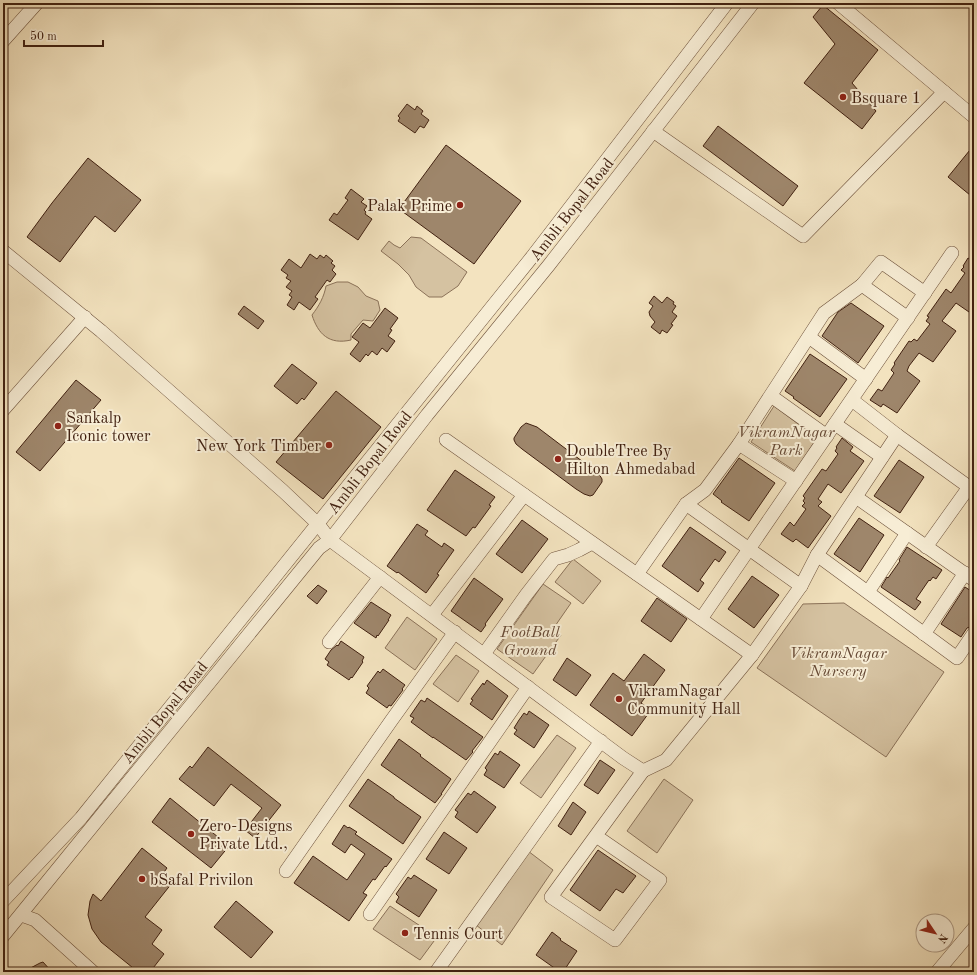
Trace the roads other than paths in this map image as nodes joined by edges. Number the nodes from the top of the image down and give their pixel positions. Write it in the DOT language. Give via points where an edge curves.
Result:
graph roads {
  1 [pos="37,3"];
  2 [pos="727,3"];
  3 [pos="753,3"];
  4 [pos="838,3"];
  5 [pos="3,41"];
  6 [pos="944,92"];
  7 [pos="974,117"];
  8 [pos="654,131"];
  9 [pos="3,251"];
  10 [pos="952,253"];
  11 [pos="862,285"];
  12 [pos="925,293"];
  13 [pos="84,317"];
  14 [pos="908,318"];
  15 [pos="809,337"];
  16 [pos="866,379"];
  17 [pos="771,396"];
  18 [pos="852,400"];
  19 [pos="3,410"];
  20 [pos="835,424"];
  21 [pos="897,435"];
  22 [pos="827,436"];
  23 [pos="446,440"];
  24 [pos="739,444"];
  25 [pos="882,457"];
  26 [pos="796,480"];
  27 [pos="524,495"];
  28 [pos="856,497"];
  29 [pos="686,504"];
  30 [pos="318,524"];
  31 [pos="907,534"];
  32 [pos="330,540"];
  33 [pos="592,543"];
  34 [pos="926,547"];
  35 [pos="750,549"];
  36 [pos="818,554"];
  37 [pos="637,574"];
  38 [pos="380,577"];
  39 [pos="969,577"];
  40 [pos="801,586"];
  41 [pos="868,592"];
  42 [pos="432,615"];
  43 [pos="701,619"];
  44 [pos="455,632"];
  45 [pos="974,633"];
  46 [pos="924,634"];
  47 [pos="328,642"];
  48 [pos="484,654"];
  49 [pos="752,656"];
  50 [pos="528,687"];
  51 [pos="601,741"];
  52 [pos="643,771"];
  53 [pos="596,836"];
  54 [pos="286,871"];
  55 [pos="3,900"];
  56 [pos="370,914"];
  57 [pos="21,915"];
  58 [pos="974,928"];
  59 [pos="3,936"];
  60 [pos="93,972"];
  61 [pos="436,972"];
  62 [pos="937,972"];
  1 -- 5 [label="street"];
  2 -- 30 [label="street, Ambli Bopal Road" via="536,251"];
  3 -- 8 [label="street, Ambli Bopal Road"];
  4 -- 6 [label="street"];
  6 -- 7 [label="street"];
  6 -- 8 [label="street" via="803,236"];
  8 -- 32 [label="street, Ambli Bopal Road"];
  9 -- 13 [label="street"];
  10 -- 12 [label="street"];
  11 -- 12 [label="street" via="881,262"];
  11 -- 14 [label="street"];
  11 -- 15 [label="street" via="824,313"];
  12 -- 14 [label="street"];
  13 -- 19 [label="street"];
  13 -- 30 [label="street"];
  14 -- 16 [label="street"];
  15 -- 16 [label="street"];
  15 -- 17 [label="street"];
  16 -- 18 [label="street"];
  17 -- 22 [label="street"];
  17 -- 24 [label="street"];
  18 -- 20 [label="street"];
  18 -- 21 [label="street"];
  20 -- 22 [label="street"];
  20 -- 25 [label="street"];
  21 -- 25 [label="street"];
  21 -- 34 [label="street" via="969,487"];
  22 -- 26 [label="street"];
  23 -- 27 [label="street"];
  24 -- 26 [label="street"];
  24 -- 29 [label="street" via="705,490"];
  25 -- 28 [label="street"];
  26 -- 35 [label="street"];
  27 -- 33 [label="street"];
  27 -- 42 [label="street"];
  28 -- 31 [label="street"];
  28 -- 36 [label="street"];
  29 -- 35 [label="street"];
  29 -- 37 [label="street"];
  30 -- 32 [label="street"];
  30 -- 55 [label="street, Ambli Bopal Road" via="81,818"];
  31 -- 34 [label="street"];
  31 -- 41 [label="street"];
  32 -- 38 [label="street"];
  32 -- 57 [label="street, Ambli Bopal Road" via="319,548"];
  33 -- 37 [label="street"];
  33 -- 48 [label="street" via="554,559"];
  34 -- 39 [label="street"];
  35 -- 40 [label="street"];
  35 -- 43 [label="street"];
  36 -- 40 [label="street"];
  36 -- 41 [label="street"];
  37 -- 43 [label="street"];
  38 -- 42 [label="street"];
  38 -- 47 [label="street"];
  39 -- 46 [label="street"];
  40 -- 49 [label="street"];
  41 -- 46 [label="street"];
  42 -- 44 [label="street"];
  43 -- 49 [label="street"];
  44 -- 48 [label="street"];
  44 -- 54 [label="street"];
  45 -- 46 [label="street" via="957,658"];
  48 -- 50 [label="street"];
  49 -- 52 [label="street" via="666,760"];
  50 -- 51 [label="street"];
  50 -- 56 [label="street"];
  51 -- 52 [label="street"];
  51 -- 61 [label="street"];
  52 -- 53 [label="street"];
  53 -- 53 [label="street" via="551,897 615,940 660,880"];
  57 -- 59 [label="street, Ambli Bopal Road"];
  57 -- 60 [label="street" via="35,920"];
  58 -- 62 [label="street"];
}
